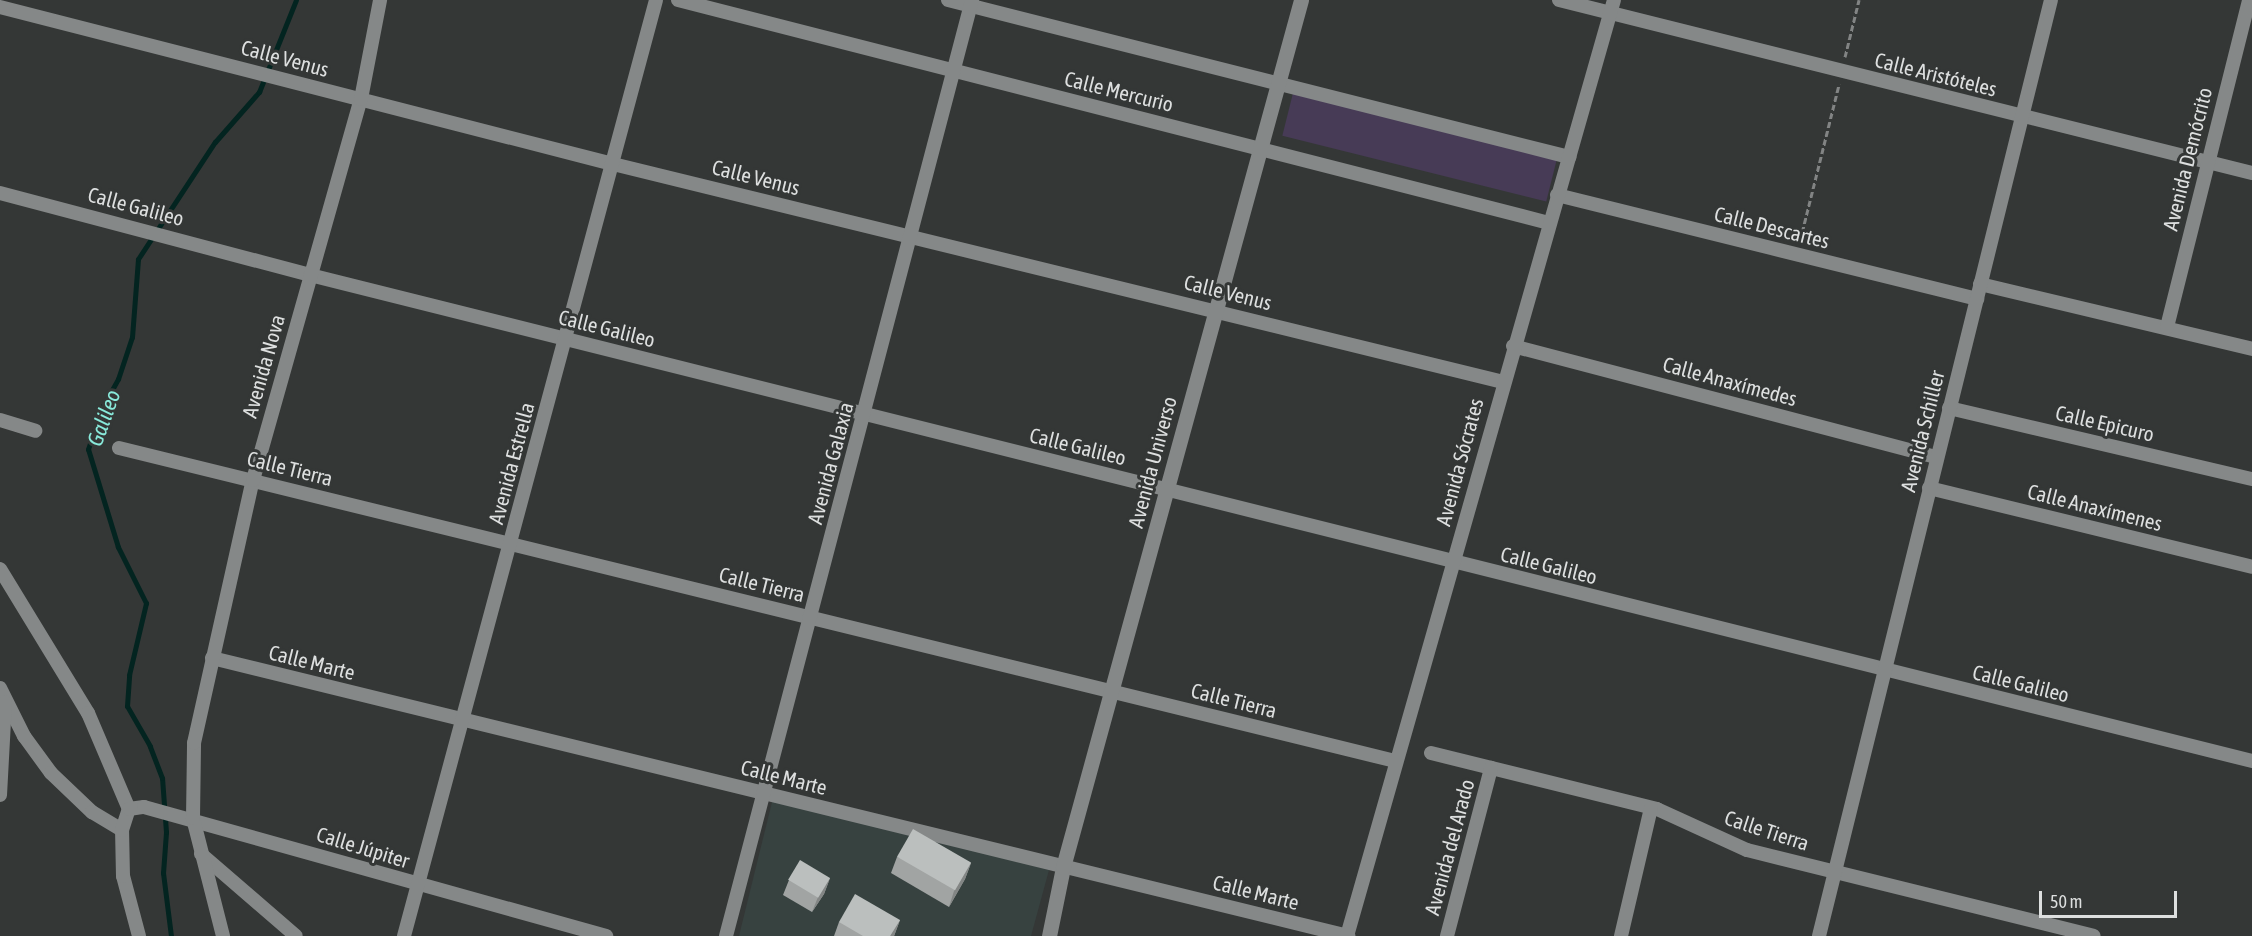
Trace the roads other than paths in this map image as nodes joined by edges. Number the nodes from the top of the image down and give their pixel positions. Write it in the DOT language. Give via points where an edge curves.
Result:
graph roads {
  1 [pos="380,0"];
  2 [pos="656,0"];
  3 [pos="678,0"];
  4 [pos="948,0"];
  5 [pos="1300,0"];
  6 [pos="1559,0"];
  7 [pos="2051,0"];
  8 [pos="2248,0"];
  9 [pos="972,3"];
  10 [pos="1613,6"];
  11 [pos="0,7"];
  12 [pos="954,70"];
  13 [pos="1278,83"];
  14 [pos="361,99"];
  15 [pos="2022,117"];
  16 [pos="1260,149"];
  17 [pos="1569,157"];
  18 [pos="2208,162"];
  19 [pos="613,164"];
  20 [pos="2252,173"];
  21 [pos="0,193"];
  22 [pos="1557,195"];
  23 [pos="1549,223"];
  24 [pos="911,237"];
  25 [pos="310,275"];
  26 [pos="1980,284"];
  27 [pos="1977,299"];
  28 [pos="1215,311"];
  29 [pos="2167,327"];
  30 [pos="566,339"];
  31 [pos="1513,346"];
  32 [pos="2252,349"];
  33 [pos="1503,382"];
  34 [pos="1949,408"];
  35 [pos="864,414"];
  36 [pos="0,420"];
  37 [pos="34,431"];
  38 [pos="119,448"];
  39 [pos="1937,457"];
  40 [pos="2252,479"];
  41 [pos="253,480"];
  42 [pos="1929,488"];
  43 [pos="1166,489"];
  44 [pos="510,543"];
  45 [pos="1453,562"];
  46 [pos="2252,567"];
  47 [pos="0,569"];
  48 [pos="810,617"];
  49 [pos="212,658"];
  50 [pos="1884,671"];
  51 [pos="1111,691"];
  52 [pos="3,692"];
  53 [pos="462,721"];
  54 [pos="1431,753"];
  55 [pos="2,755"];
  56 [pos="2252,760"];
  57 [pos="1395,761"];
  58 [pos="1491,768"];
  59 [pos="764,794"];
  60 [pos="0,795"];
  61 [pos="1651,808"];
  62 [pos="129,809"];
  63 [pos="194,818"];
  64 [pos="122,830"];
  65 [pos="201,854"];
  66 [pos="1063,867"];
  67 [pos="1834,872"];
  68 [pos="418,885"];
  69 [pos="139,936"];
  70 [pos="223,936"];
  71 [pos="296,936"];
  72 [pos="404,936"];
  73 [pos="606,936"];
  74 [pos="726,936"];
  75 [pos="1050,936"];
  76 [pos="1347,936"];
  77 [pos="1447,936"];
  78 [pos="1621,936"];
  79 [pos="1819,936"];
  80 [pos="2094,936"];
  1 -- 14 [label="street, Avenida Nova"];
  2 -- 19 [label="street, Avenida Estrella"];
  3 -- 12 [label="street, Calle Mercurio"];
  4 -- 9 [label="street"];
  5 -- 13 [label="street, Avenida Universo"];
  6 -- 10 [label="street, Calle Aristóteles"];
  7 -- 15 [label="street, Avenida Schiller"];
  8 -- 18 [label="street, Avenida Demócrito"];
  9 -- 12 [label="street, Avenida Galaxia"];
  9 -- 13 [label="street"];
  10 -- 15 [label="street, Calle Aristóteles" via="1842,72"];
  10 -- 17 [label="street, Avenida Sócrates"];
  11 -- 14 [label="street, Calle Venus"];
  12 -- 16 [label="street, Calle Mercurio"];
  12 -- 24 [label="street, Avenida Galaxia"];
  13 -- 16 [label="street, Avenida Universo"];
  13 -- 17 [label="street"];
  14 -- 19 [label="street, Calle Venus"];
  14 -- 25 [label="street, Avenida Nova"];
  15 -- 18 [label="street, Calle Aristóteles"];
  15 -- 26 [label="street, Avenida Schiller"];
  16 -- 23 [label="street, Calle Mercurio"];
  16 -- 28 [label="street, Avenida Universo"];
  17 -- 22 [label="street, Avenida Sócrates"];
  18 -- 20 [label="street, Calle Aristóteles"];
  18 -- 29 [label="street, Avenida Demócrito"];
  19 -- 24 [label="street, Calle Venus"];
  19 -- 30 [label="street, Avenida Estrella"];
  21 -- 25 [label="street, Calle Galileo"];
  22 -- 23 [label="street, Avenida Sócrates"];
  22 -- 27 [label="street, Calle Descartes"];
  23 -- 31 [label="street, Avenida Sócrates"];
  24 -- 28 [label="street, Calle Venus"];
  24 -- 35 [label="street, Avenida Galaxia"];
  25 -- 30 [label="street, Calle Galileo"];
  25 -- 41 [label="street, Avenida Nova"];
  26 -- 27 [label="street, Avenida Schiller"];
  26 -- 29 [label="street"];
  27 -- 34 [label="street, Avenida Schiller"];
  28 -- 33 [label="street, Calle Venus"];
  28 -- 43 [label="street, Avenida Universo"];
  29 -- 32 [label="street"];
  30 -- 35 [label="street, Calle Galileo"];
  30 -- 44 [label="street, Avenida Estrella"];
  31 -- 33 [label="street, Avenida Sócrates"];
  31 -- 39 [label="street, Calle Anaxímedes"];
  33 -- 45 [label="street, Avenida Sócrates"];
  34 -- 39 [label="street, Avenida Schiller"];
  34 -- 40 [label="street, Calle Epicuro"];
  35 -- 43 [label="street, Calle Galileo"];
  35 -- 48 [label="street, Avenida Galaxia"];
  36 -- 37 [label="street"];
  38 -- 41 [label="street, Calle Tierra"];
  39 -- 42 [label="street, Avenida Schiller"];
  41 -- 44 [label="street, Calle Tierra"];
  41 -- 49 [label="street, Avenida Nova"];
  42 -- 46 [label="street, Calle Anaxímenes"];
  42 -- 50 [label="street, Avenida Schiller"];
  43 -- 45 [label="street, Calle Galileo"];
  43 -- 51 [label="street, Avenida Universo"];
  44 -- 48 [label="street, Calle Tierra"];
  44 -- 53 [label="street, Avenida Estrella"];
  45 -- 50 [label="street, Calle Galileo"];
  45 -- 57 [label="street, Avenida Sócrates"];
  47 -- 62 [label="street" via="88,713"];
  48 -- 51 [label="street, Calle Tierra"];
  48 -- 59 [label="street, Avenida Galaxia"];
  49 -- 53 [label="street, Calle Marte"];
  49 -- 63 [label="street, Avenida Nova" via="194,743"];
  50 -- 56 [label="street, Calle Galileo"];
  50 -- 67 [label="street, Avenida Schiller"];
  51 -- 57 [label="street, Calle Tierra"];
  51 -- 66 [label="street, Avenida Universo"];
  52 -- 55 [label="street"];
  52 -- 64 [label="street" via="24,736 51,773 92,812"];
  53 -- 59 [label="street, Calle Marte"];
  53 -- 68 [label="street, Avenida Estrella"];
  54 -- 58 [label="street, Calle Tierra"];
  55 -- 60 [label="street"];
  57 -- 76 [label="street, Avenida Sócrates"];
  58 -- 61 [label="street, Calle Tierra"];
  58 -- 77 [label="street, Avenida del Arado"];
  59 -- 66 [label="street, Calle Marte"];
  59 -- 74 [label="street, Avenida Galaxia"];
  61 -- 67 [label="street, Calle Tierra" via="1747,850"];
  61 -- 78 [label="street"];
  62 -- 63 [label="street, Calle Júpiter" via="144,807"];
  62 -- 64 [label="street"];
  63 -- 65 [label="street, Avenida Nova"];
  63 -- 68 [label="street, Calle Júpiter"];
  64 -- 69 [label="street" via="123,876"];
  65 -- 70 [label="street, Avenida Nova"];
  65 -- 71 [label="street"];
  66 -- 75 [label="street, Avenida Universo"];
  66 -- 76 [label="street, Calle Marte"];
  67 -- 79 [label="street, Avenida Schiller"];
  67 -- 80 [label="street, Calle Tierra"];
  68 -- 72 [label="street, Avenida Estrella"];
  68 -- 73 [label="street, Calle Júpiter"];
}
